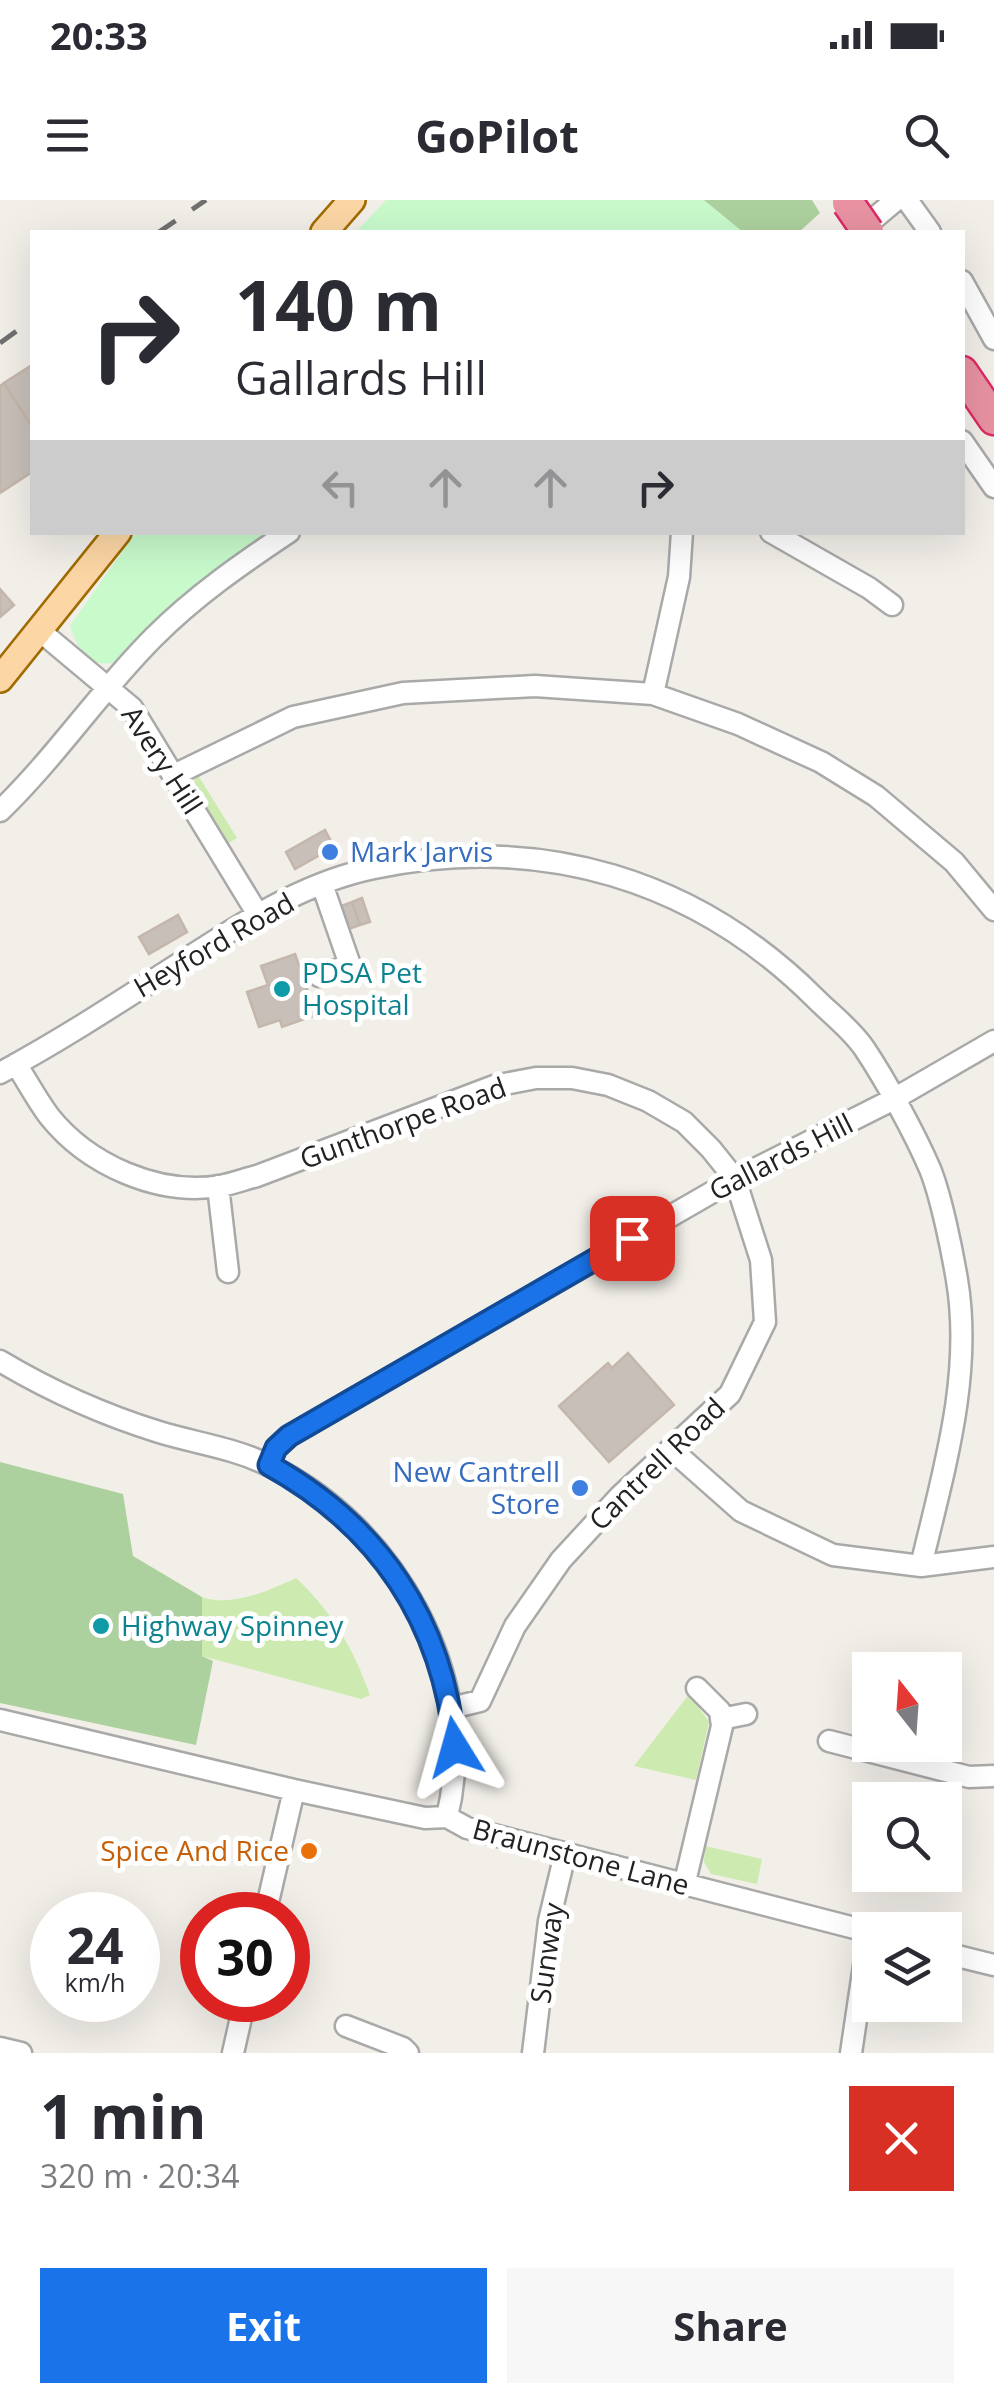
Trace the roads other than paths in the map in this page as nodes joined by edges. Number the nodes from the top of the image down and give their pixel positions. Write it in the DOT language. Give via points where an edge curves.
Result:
graph roads {
  1 [pos="352,200"];
  2 [pos="896,200"];
  3 [pos="907,200"];
  4 [pos="847,202"];
  5 [pos="326,230"];
  6 [pos="860,230"];
  7 [pos="867,230"];
  8 [pos="929,230"];
  9 [pos="965,287"];
  10 [pos="994,340"];
  11 [pos="965,376"];
  12 [pos="994,419"];
  13 [pos="965,444"];
  14 [pos="994,487"];
  15 [pos="116,535"];
  16 [pos="285,535"];
  17 [pos="682,535"];
  18 [pos="776,535"];
  19 [pos="892,605"];
  20 [pos="40,631"];
  21 [pos="0,678"];
  22 [pos="109,687"];
  23 [pos="653,694"];
  24 [pos="174,775"];
  25 [pos="0,810"];
  26 [pos="322,884"];
  27 [pos="994,910"];
  28 [pos="257,913"];
  29 [pos="319,976"];
  30 [pos="994,1041"];
  31 [pos="8,1068"];
  32 [pos="892,1100"];
  33 [pos="735,1179"];
  34 [pos="218,1186"];
  35 [pos="228,1272"];
  36 [pos="0,1361"];
  37 [pos="672,1450"];
  38 [pos="269,1465"];
  39 [pos="994,1556"];
  40 [pos="921,1566"];
  41 [pos="698,1688"];
  42 [pos="452,1708"];
  43 [pos="746,1714"];
  44 [pos="721,1719"];
  45 [pos="0,1720"];
  46 [pos="829,1741"];
  47 [pos="994,1776"];
  48 [pos="294,1790"];
  49 [pos="447,1817"];
  50 [pos="565,1854"];
  51 [pos="684,1886"];
  52 [pos="270,1892"];
  53 [pos="852,1928"];
  54 [pos="962,1957"];
  55 [pos="994,1965"];
  56 [pos="240,2022"];
  57 [pos="856,2022"];
  58 [pos="346,2026"];
  59 [pos="0,2048"];
  60 [pos="22,2053"];
  61 [pos="233,2053"];
  62 [pos="408,2053"];
  63 [pos="534,2053"];
  64 [pos="852,2053"];
  1 -- 5 [label="main road"];
  2 -- 6 [label="street"];
  3 -- 8 [label="street"];
  4 -- 7 [label="highway, bridge"];
  9 -- 10 [label="street"];
  11 -- 12 [label="highway"];
  13 -- 14 [label="street"];
  15 -- 20 [label="main road"];
  16 -- 22 [label="street" via="189,603"];
  17 -- 23 [label="street"];
  18 -- 19 [label="street"];
  20 -- 21 [label="main road"];
  20 -- 22 [label="street, Avery Hill"];
  22 -- 24 [label="street, Avery Hill" via="132,708"];
  22 -- 25 [label="street"];
  23 -- 24 [label="street" via="535,686 404,692 293,717"];
  23 -- 27 [label="street" via="738,724 862,788 954,862"];
  24 -- 28 [label="street, Avery Hill"];
  26 -- 28 [label="street, Heyford Road"];
  26 -- 29 [label="street" via="350,965"];
  26 -- 32 [label="street, Heyford Road" via="371,868 467,857 554,860 629,881 707,914 778,961 863,1046"];
  28 -- 31 [label="street, Heyford Road"];
  30 -- 32 [label="street, Gallards Hill"];
  31 -- 34 [label="street, Gunthorpe Road" via="99,1160 176,1186"];
  32 -- 33 [label="street, Gallards Hill"];
  32 -- 40 [label="street, Heyford Road" via="931,1171 958,1282 962,1371"];
  33 -- 34 [label="street, Gunthorpe Road" via="684,1122 648,1100 608,1084 536,1078 494,1086"];
  33 -- 37 [label="street, Cantrell Road" via="761,1260 765,1322 730,1394"];
  33 -- 38 [label="street, Gallards Hill" via="289,1436"];
  34 -- 35 [label="street"];
  36 -- 38 [label="street" via="58,1395"];
  37 -- 40 [label="street" via="741,1511 833,1556"];
  37 -- 42 [label="street, Cantrell Road" via="562,1560 514,1626 480,1701"];
  38 -- 42 [label="street" via="342,1515 390,1568 428,1631"];
  39 -- 40 [label="street"];
  41 -- 44 [label="street"];
  42 -- 49 [label="street" via="454,1781"];
  43 -- 44 [label="street"];
  44 -- 51 [label="street"];
  45 -- 48 [label="street, Braunstone Lane"];
  46 -- 47 [label="street" via="969,1777"];
  48 -- 49 [label="street, Braunstone Lane"];
  48 -- 52 [label="street"];
  49 -- 50 [label="street, Braunstone Lane"];
  50 -- 51 [label="street, Braunstone Lane"];
  50 -- 63 [label="street, Sunway" via="549,1921"];
  51 -- 53 [label="street, Braunstone Lane"];
  54 -- 55 [label="street"];
  56 -- 61 [label="street"];
  57 -- 64 [label="street"];
  58 -- 62 [label="street"];
  59 -- 60 [label="street"];
}
